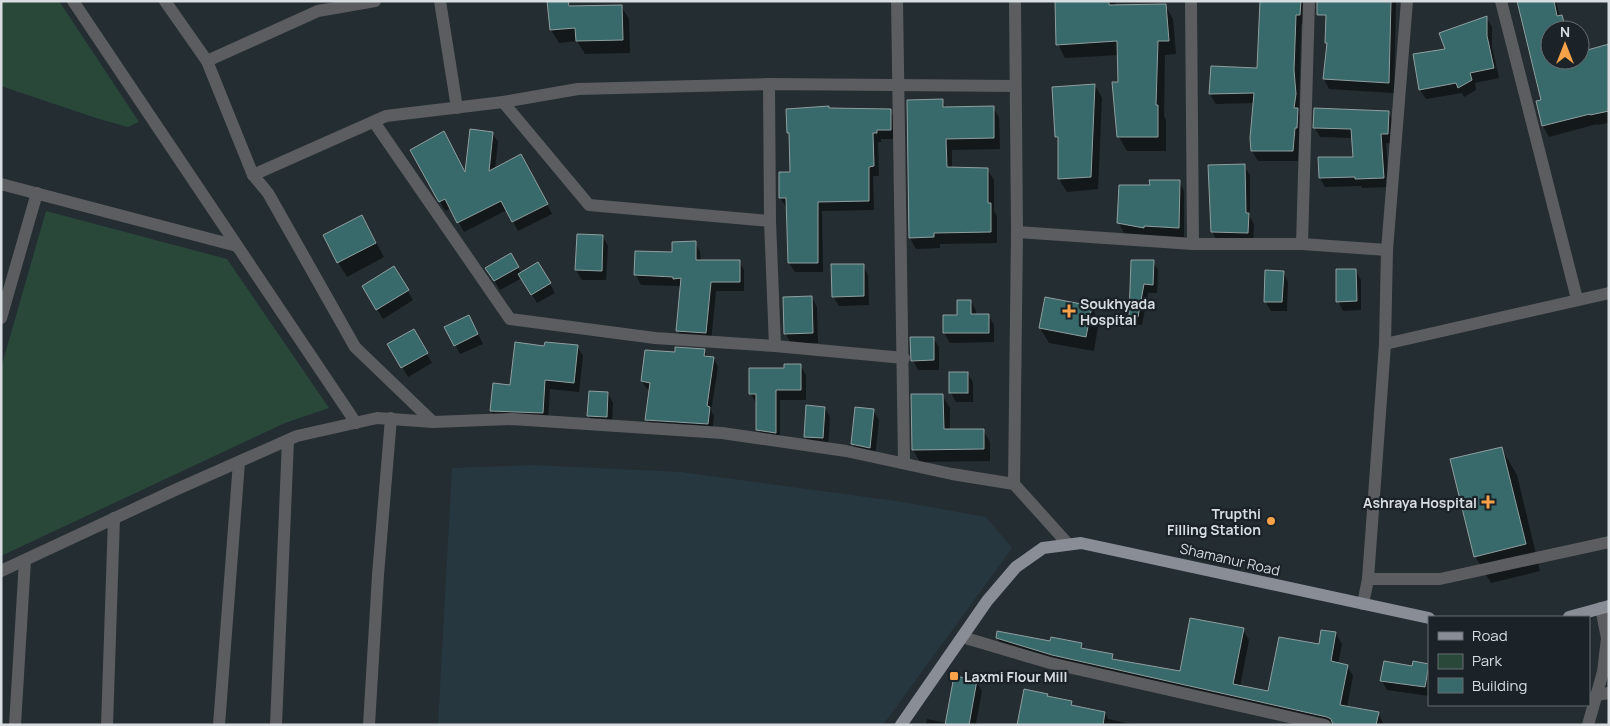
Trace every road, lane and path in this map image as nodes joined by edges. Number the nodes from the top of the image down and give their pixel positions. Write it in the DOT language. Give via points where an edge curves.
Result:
graph roads {
  1 [pos="73,1"];
  2 [pos="165,1"];
  3 [pos="375,1"];
  4 [pos="440,1"];
  5 [pos="897,1"];
  6 [pos="1015,1"];
  7 [pos="1191,1"];
  8 [pos="1310,1"];
  9 [pos="1407,1"];
  10 [pos="1501,1"];
  11 [pos="315,6"];
  12 [pos="207,61"];
  13 [pos="769,84"];
  14 [pos="899,86"];
  15 [pos="1015,86"];
  16 [pos="503,102"];
  17 [pos="457,108"];
  18 [pos="374,122"];
  19 [pos="253,175"];
  20 [pos="1,184"];
  21 [pos="37,193"];
  22 [pos="770,221"];
  23 [pos="1017,232"];
  24 [pos="1192,244"];
  25 [pos="1302,244"];
  26 [pos="237,246"];
  27 [pos="1387,250"];
  28 [pos="1609,293"];
  29 [pos="1577,299"];
  30 [pos="1,318"];
  31 [pos="1385,344"];
  32 [pos="775,346"];
  33 [pos="904,358"];
  34 [pos="391,418"];
  35 [pos="434,422"];
  36 [pos="356,423"];
  37 [pos="288,440"];
  38 [pos="239,462"];
  39 [pos="904,462"];
  40 [pos="1014,484"];
  41 [pos="114,518"];
  42 [pos="1609,542"];
  43 [pos="1068,544"];
  44 [pos="25,560"];
  45 [pos="1,571"];
  46 [pos="1368,579"];
  47 [pos="1363,604"];
  48 [pos="1605,606"];
  49 [pos="1572,616"];
  50 [pos="1428,618"];
  51 [pos="962,637"];
  52 [pos="1603,694"];
  53 [pos="14,725"];
  54 [pos="107,725"];
  55 [pos="219,725"];
  56 [pos="276,725"];
  57 [pos="369,725"];
  58 [pos="901,725"];
  59 [pos="1325,725"];
  60 [pos="1588,725"];
  1 -- 26 [label="street"];
  2 -- 12 [label="street"];
  3 -- 11 [label="street"];
  4 -- 17 [label="street"];
  5 -- 14 [label="street"];
  6 -- 15 [label="street"];
  7 -- 24 [label="street"];
  8 -- 25 [label="street"];
  9 -- 27 [label="street"];
  10 -- 29 [label="street"];
  11 -- 12 [label="street"];
  12 -- 19 [label="street"];
  13 -- 14 [label="street"];
  13 -- 16 [label="street" via="578,89"];
  13 -- 22 [label="street"];
  14 -- 15 [label="street"];
  14 -- 33 [label="street"];
  15 -- 23 [label="street"];
  16 -- 17 [label="street"];
  16 -- 22 [label="street" via="589,205"];
  17 -- 18 [label="street" via="386,116"];
  18 -- 19 [label="street"];
  18 -- 32 [label="street" via="510,319 656,338"];
  19 -- 35 [label="street" via="268,193 355,347"];
  20 -- 21 [label="street"];
  21 -- 26 [label="street"];
  21 -- 30 [label="street"];
  22 -- 32 [label="street"];
  23 -- 24 [label="street"];
  23 -- 40 [label="street"];
  24 -- 25 [label="street"];
  25 -- 27 [label="street"];
  26 -- 36 [label="street"];
  27 -- 31 [label="street"];
  28 -- 29 [label="street"];
  29 -- 31 [label="street"];
  31 -- 46 [label="street"];
  32 -- 33 [label="street"];
  33 -- 39 [label="street"];
  34 -- 35 [label="street"];
  34 -- 36 [label="street"];
  34 -- 57 [label="street"];
  35 -- 39 [label="street" via="512,419 722,433"];
  36 -- 37 [label="street"];
  37 -- 38 [label="street"];
  37 -- 56 [label="street"];
  38 -- 41 [label="street"];
  38 -- 55 [label="street"];
  39 -- 40 [label="street"];
  40 -- 43 [label="street"];
  41 -- 44 [label="street"];
  41 -- 54 [label="street"];
  42 -- 46 [label="street" via="1440,579"];
  43 -- 47 [label="main road, Shamanur Road" via="1114,549"];
  43 -- 51 [label="main road, Shamanur Road" via="1043,548 1016,567"];
  44 -- 45 [label="street"];
  44 -- 53 [label="street"];
  46 -- 47 [label="street"];
  47 -- 50 [label="main road, Shamanur Road"];
  48 -- 49 [label="main road"];
  48 -- 52 [label="street" via="1607,638"];
  51 -- 58 [label="main road, Shamanur Road"];
  51 -- 59 [label="street" via="1050,663"];
  52 -- 60 [label="street"];
}
